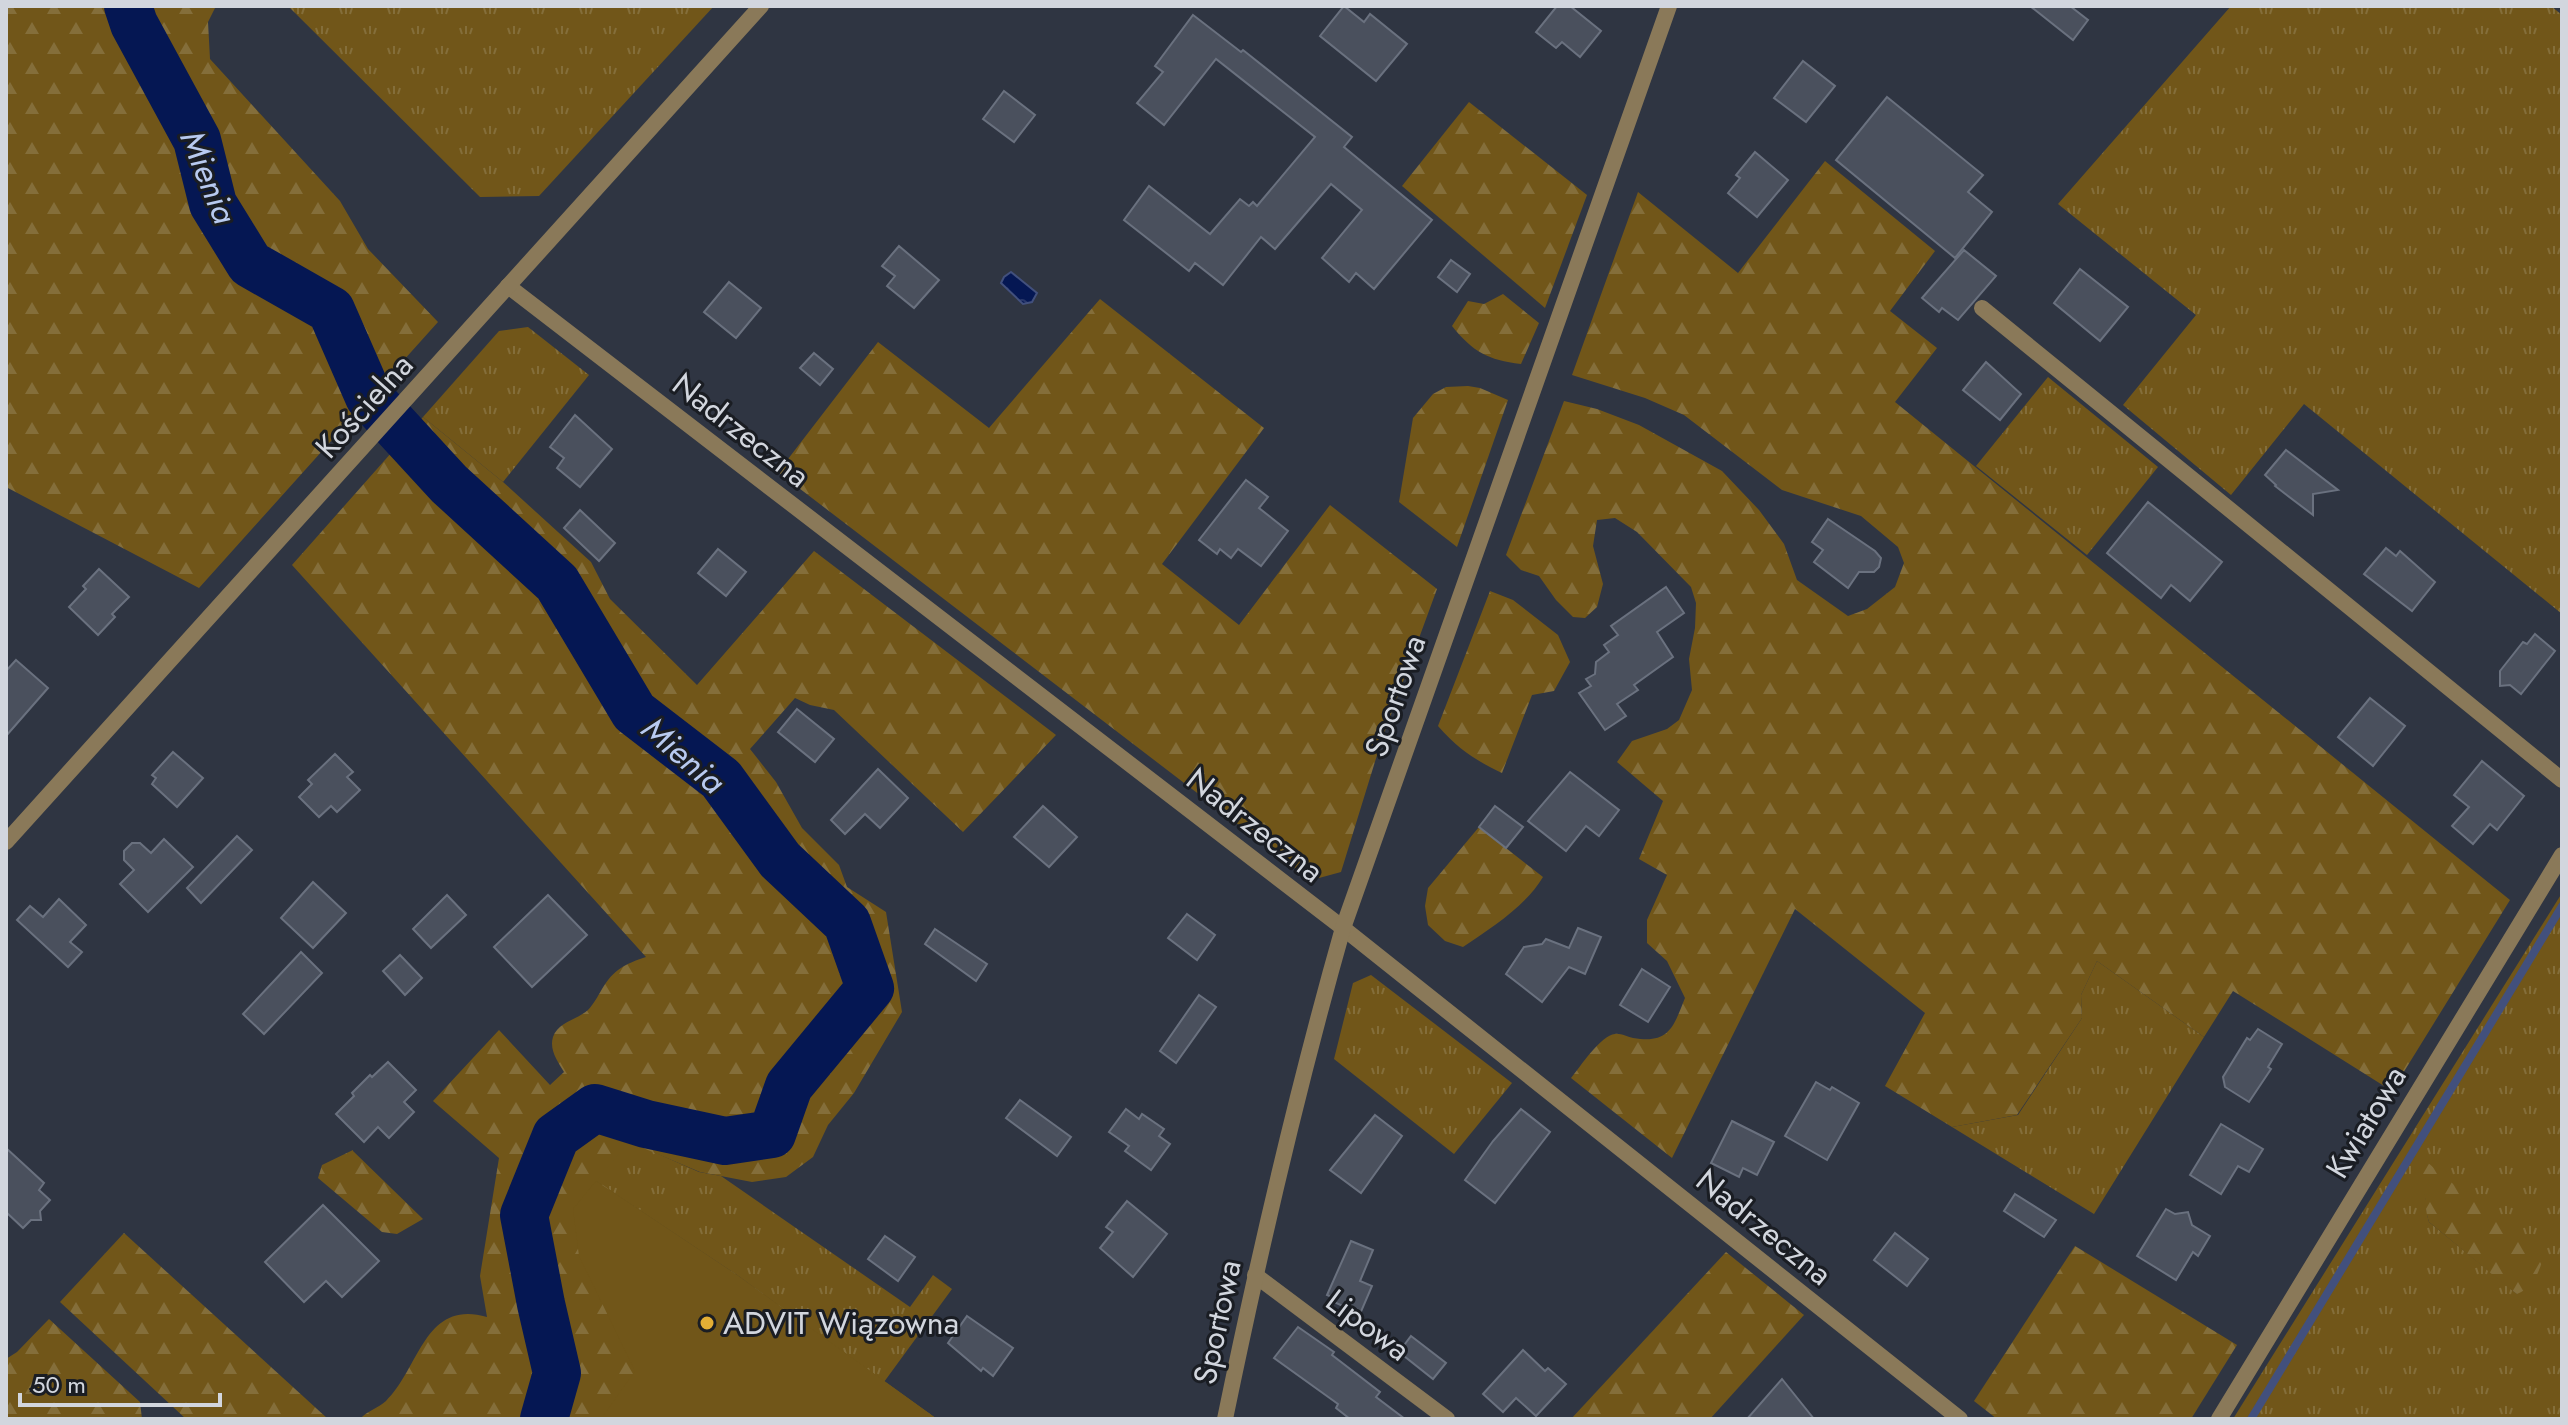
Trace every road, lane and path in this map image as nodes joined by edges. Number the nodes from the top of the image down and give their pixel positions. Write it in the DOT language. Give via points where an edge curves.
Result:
graph roads {
  1 [pos="761,6"];
  2 [pos="1669,6"];
  3 [pos="508,286"];
  4 [pos="1982,308"];
  5 [pos="2562,780"];
  6 [pos="6,842"];
  7 [pos="2562,855"];
  8 [pos="1343,928"];
  9 [pos="1255,1275"];
  10 [pos="1225,1419"];
  11 [pos="1447,1419"];
  12 [pos="1960,1419"];
  13 [pos="2219,1419"];
  1 -- 3 [label="street, Kościelna"];
  2 -- 8 [label="street, Sportowa"];
  3 -- 6 [label="street, Kościelna"];
  3 -- 8 [label="street, Nadrzeczna"];
  4 -- 5 [label="street"];
  7 -- 13 [label="street, Kwiatowa"];
  8 -- 9 [label="street, Sportowa"];
  8 -- 12 [label="street, Nadrzeczna"];
  9 -- 10 [label="street, Sportowa"];
  9 -- 11 [label="street, Lipowa"];
}
